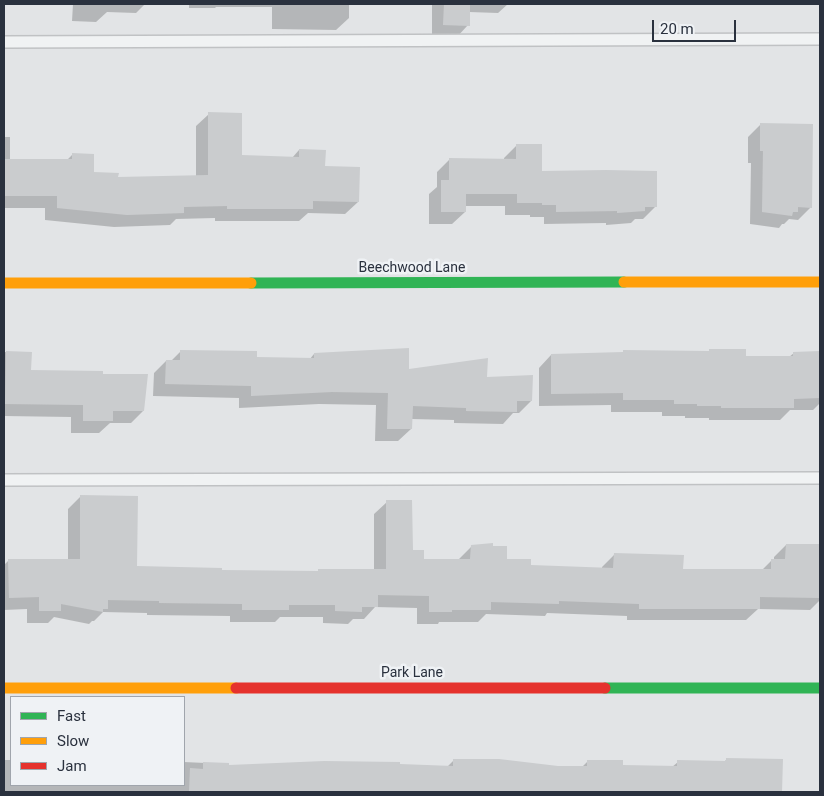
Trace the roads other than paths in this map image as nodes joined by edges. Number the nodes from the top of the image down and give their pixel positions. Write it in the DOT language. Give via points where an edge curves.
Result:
graph roads {
  1 [pos="820,39"];
  2 [pos="4,42"];
  3 [pos="820,282"];
  4 [pos="4,283"];
  5 [pos="820,478"];
  6 [pos="4,480"];
  7 [pos="4,688"];
  8 [pos="820,688"];
  1 -- 2 [label="lane"];
  3 -- 4 [label="street, Beechwood Lane"];
  5 -- 6 [label="lane"];
  7 -- 8 [label="street, Park Lane"];
}
